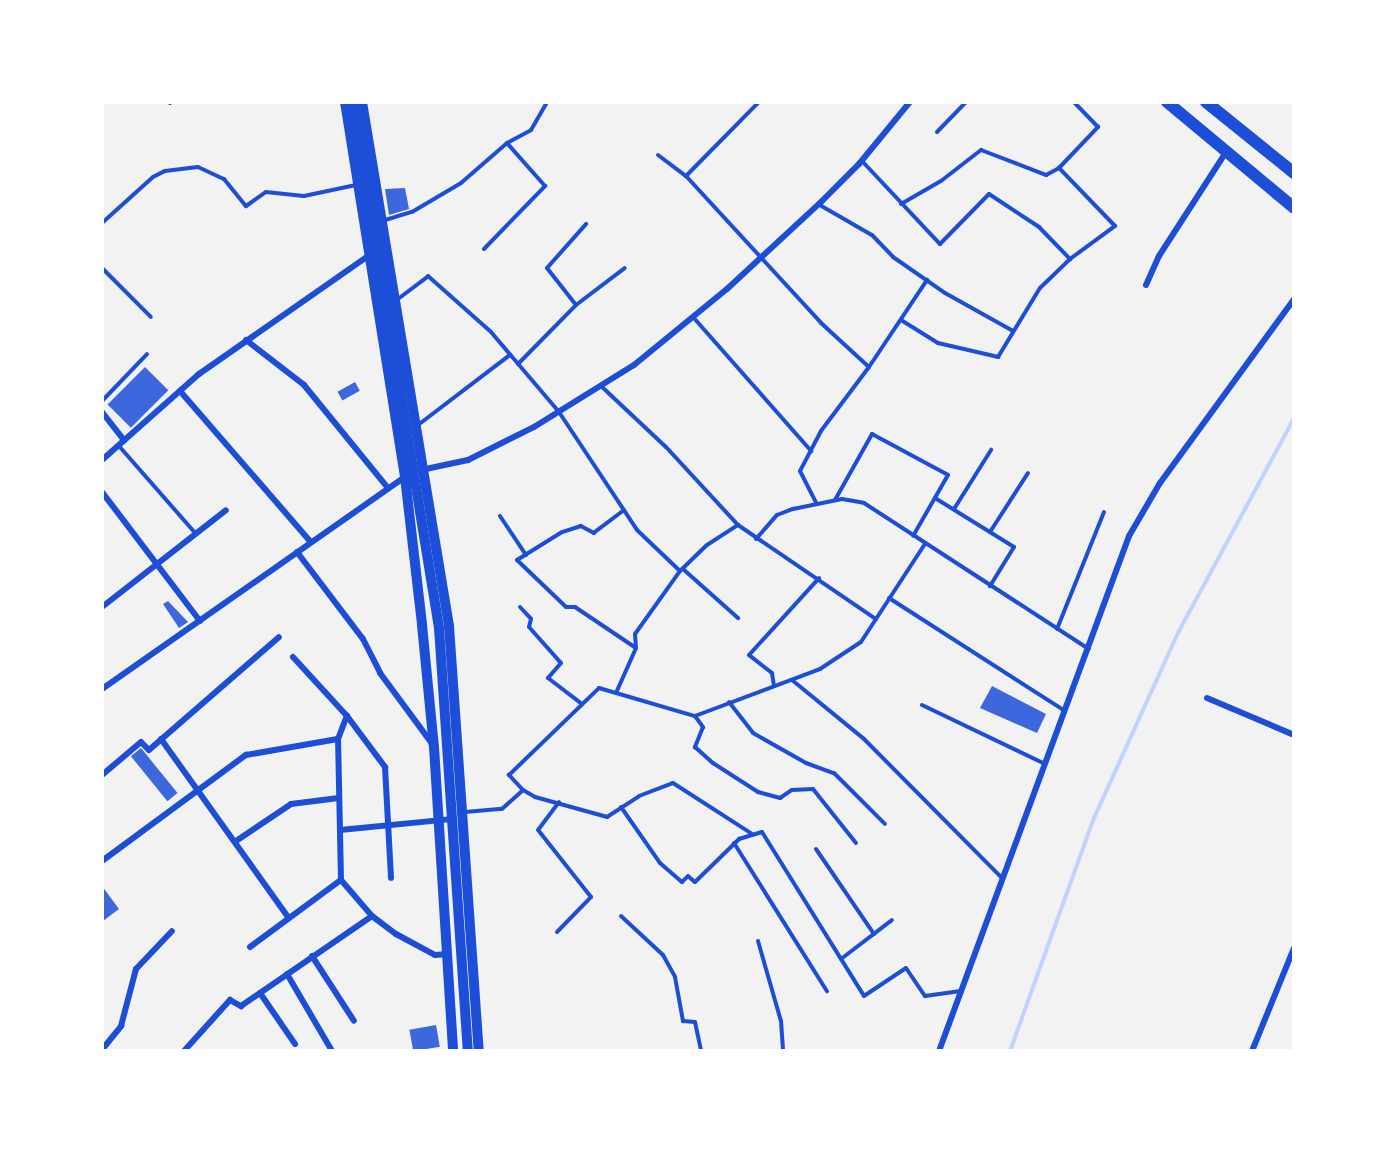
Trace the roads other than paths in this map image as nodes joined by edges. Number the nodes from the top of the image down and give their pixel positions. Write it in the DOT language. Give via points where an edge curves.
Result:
graph roads {
  1 [pos="345,102"];
  2 [pos="353,102"];
  3 [pos="362,102"];
  4 [pos="547,102"];
  5 [pos="759,102"];
  6 [pos="910,102"];
  7 [pos="966,102"];
  8 [pos="1074,102"];
  9 [pos="1167,102"];
  10 [pos="1206,102"];
  11 [pos="937,132"];
  12 [pos="507,143"];
  13 [pos="1226,152"];
  14 [pos="658,155"];
  15 [pos="862,161"];
  16 [pos="1059,168"];
  17 [pos="1294,173"];
  18 [pos="686,176"];
  19 [pos="358,184"];
  20 [pos="818,204"];
  21 [pos="901,204"];
  22 [pos="1294,208"];
  23 [pos="382,221"];
  24 [pos="102,223"];
  25 [pos="586,224"];
  26 [pos="484,249"];
  27 [pos="386,250"];
  28 [pos="369,255"];
  29 [pos="763,256"];
  30 [pos="1070,259"];
  31 [pos="102,268"];
  32 [pos="625,268"];
  33 [pos="927,280"];
  34 [pos="1146,285"];
  35 [pos="1294,299"];
  36 [pos="395,301"];
  37 [pos="576,305"];
  38 [pos="151,317"];
  39 [pos="693,317"];
  40 [pos="901,320"];
  41 [pos="1013,331"];
  42 [pos="246,340"];
  43 [pos="147,354"];
  44 [pos="510,355"];
  45 [pos="518,364"];
  46 [pos="869,367"];
  47 [pos="601,386"];
  48 [pos="180,391"];
  49 [pos="102,401"];
  50 [pos="102,412"];
  51 [pos="558,412"];
  52 [pos="416,427"];
  53 [pos="124,440"];
  54 [pos="119,446"];
  55 [pos="991,450"];
  56 [pos="811,451"];
  57 [pos="102,460"];
  58 [pos="423,469"];
  59 [pos="1028,473"];
  60 [pos="405,477"];
  61 [pos="388,488"];
  62 [pos="102,492"];
  63 [pos="935,498"];
  64 [pos="836,500"];
  65 [pos="816,503"];
  66 [pos="954,509"];
  67 [pos="226,510"];
  68 [pos="624,510"];
  69 [pos="1104,512"];
  70 [pos="500,516"];
  71 [pos="738,525"];
  72 [pos="990,532"];
  73 [pos="196,534"];
  74 [pos="913,536"];
  75 [pos="756,539"];
  76 [pos="311,543"];
  77 [pos="925,544"];
  78 [pos="297,552"];
  79 [pos="526,555"];
  80 [pos="157,564"];
  81 [pos="681,570"];
  82 [pos="819,578"];
  83 [pos="990,586"];
  84 [pos="890,598"];
  85 [pos="102,607"];
  86 [pos="520,607"];
  87 [pos="738,618"];
  88 [pos="876,619"];
  89 [pos="200,621"];
  90 [pos="1057,629"];
  91 [pos="279,636"];
  92 [pos="636,648"];
  93 [pos="1089,649"];
  94 [pos="293,657"];
  95 [pos="792,680"];
  96 [pos="774,686"];
  97 [pos="102,689"];
  98 [pos="616,693"];
  99 [pos="1207,698"];
  100 [pos="729,702"];
  101 [pos="582,704"];
  102 [pos="922,705"];
  103 [pos="1066,712"];
  104 [pos="347,716"];
  105 [pos="695,716"];
  106 [pos="1294,735"];
  107 [pos="161,739"];
  108 [pos="338,739"];
  109 [pos="434,747"];
  110 [pos="1046,764"];
  111 [pos="102,775"];
  112 [pos="200,789"];
  113 [pos="523,790"];
  114 [pos="339,798"];
  115 [pos="559,802"];
  116 [pos="621,807"];
  117 [pos="465,812"];
  118 [pos="439,822"];
  119 [pos="885,824"];
  120 [pos="388,827"];
  121 [pos="340,830"];
  122 [pos="752,834"];
  123 [pos="236,841"];
  124 [pos="734,843"];
  125 [pos="856,843"];
  126 [pos="816,849"];
  127 [pos="102,861"];
  128 [pos="391,878"];
  129 [pos="1002,878"];
  130 [pos="341,880"];
  131 [pos="372,916"];
  132 [pos="621,916"];
  133 [pos="288,918"];
  134 [pos="892,920"];
  135 [pos="172,931"];
  136 [pos="557,932"];
  137 [pos="874,934"];
  138 [pos="758,941"];
  139 [pos="250,947"];
  140 [pos="1294,948"];
  141 [pos="447,954"];
  142 [pos="312,956"];
  143 [pos="841,959"];
  144 [pos="287,974"];
  145 [pos="827,991"];
  146 [pos="961,991"];
  147 [pos="260,993"];
  148 [pos="354,1021"];
  149 [pos="103,1044"];
  150 [pos="295,1044"];
  151 [pos="110,1051"];
  152 [pos="184,1051"];
  153 [pos="332,1051"];
  154 [pos="453,1051"];
  155 [pos="468,1051"];
  156 [pos="479,1051"];
  157 [pos="701,1051"];
  158 [pos="783,1051"];
  159 [pos="939,1051"];
  160 [pos="1252,1051"];
  1 -- 19 [label="main road"];
  2 -- 155 [label="main road" via="439,628"];
  3 -- 23 [label="main road"];
  4 -- 12 [label="lane" via="531,130"];
  5 -- 18 [label="lane"];
  6 -- 15 [label="street"];
  7 -- 11 [label="lane"];
  8 -- 16 [label="lane" via="1098,127"];
  9 -- 13 [label="main road"];
  10 -- 17 [label="main road"];
  12 -- 23 [label="lane" via="461,183 412,212"];
  12 -- 26 [label="lane" via="545,186"];
  13 -- 22 [label="main road"];
  13 -- 34 [label="street" via="1159,256"];
  14 -- 18 [label="lane"];
  15 -- 20 [label="street"];
  15 -- 21 [label="lane"];
  16 -- 21 [label="lane" via="1046,175 981,150 941,181"];
  16 -- 30 [label="lane" via="1115,226"];
  18 -- 29 [label="lane"];
  19 -- 24 [label="lane" via="304,196 266,192 246,206 224,179 198,167 165,171 153,177"];
  19 -- 28 [label="main road"];
  20 -- 29 [label="street"];
  20 -- 33 [label="lane" via="872,236 892,257"];
  21 -- 30 [label="lane" via="940,244 989,194 1039,227"];
  23 -- 27 [label="main road"];
  25 -- 37 [label="lane" via="547,268"];
  27 -- 28 [label="street"];
  27 -- 36 [label="main road"];
  28 -- 42 [label="street"];
  28 -- 60 [label="main road"];
  29 -- 39 [label="street"];
  29 -- 46 [label="lane" via="821,323"];
  30 -- 41 [label="lane" via="1040,288"];
  31 -- 38 [label="lane"];
  32 -- 37 [label="lane"];
  33 -- 40 [label="lane"];
  33 -- 41 [label="lane"];
  35 -- 93 [label="street" via="1160,483 1129,536"];
  36 -- 44 [label="lane" via="428,276 491,332"];
  36 -- 52 [label="main road"];
  37 -- 45 [label="lane"];
  39 -- 47 [label="street"];
  39 -- 56 [label="lane"];
  40 -- 41 [label="lane" via="938,344 998,357"];
  40 -- 46 [label="lane"];
  42 -- 48 [label="street"];
  42 -- 61 [label="street" via="304,385"];
  43 -- 49 [label="lane"];
  44 -- 45 [label="lane"];
  44 -- 52 [label="lane"];
  45 -- 51 [label="lane"];
  46 -- 56 [label="lane"];
  47 -- 51 [label="street"];
  47 -- 71 [label="lane" via="666,447"];
  48 -- 53 [label="street"];
  48 -- 76 [label="street"];
  50 -- 53 [label="street"];
  51 -- 58 [label="street" via="468,460"];
  51 -- 68 [label="lane"];
  52 -- 58 [label="main road"];
  53 -- 54 [label="street"];
  54 -- 57 [label="street"];
  54 -- 73 [label="lane"];
  55 -- 66 [label="lane"];
  56 -- 65 [label="lane" via="800,471"];
  58 -- 60 [label="street"];
  58 -- 117 [label="main road" via="449,626"];
  59 -- 72 [label="lane"];
  60 -- 61 [label="street"];
  60 -- 109 [label="main road"];
  61 -- 76 [label="street"];
  62 -- 80 [label="street"];
  63 -- 64 [label="lane" via="948,475 872,434"];
  63 -- 66 [label="lane"];
  63 -- 74 [label="lane"];
  64 -- 65 [label="lane"];
  64 -- 74 [label="lane" via="864,503"];
  65 -- 75 [label="lane" via="777,515"];
  66 -- 72 [label="lane"];
  67 -- 73 [label="street"];
  68 -- 79 [label="lane" via="594,533 581,526 562,532"];
  68 -- 81 [label="lane" via="637,530"];
  69 -- 90 [label="lane"];
  70 -- 79 [label="lane"];
  71 -- 75 [label="lane"];
  71 -- 81 [label="lane" via="706,545"];
  72 -- 83 [label="lane" via="1014,547"];
  73 -- 80 [label="street"];
  74 -- 77 [label="lane"];
  75 -- 82 [label="lane"];
  76 -- 78 [label="street"];
  77 -- 83 [label="lane"];
  77 -- 84 [label="lane"];
  78 -- 89 [label="street"];
  78 -- 109 [label="street" via="363,639 380,673"];
  79 -- 92 [label="lane" via="517,560 566,607 575,607"];
  80 -- 85 [label="street"];
  80 -- 89 [label="street"];
  81 -- 87 [label="lane"];
  81 -- 92 [label="lane" via="635,634"];
  82 -- 88 [label="lane"];
  82 -- 96 [label="lane" via="749,655 772,673"];
  83 -- 90 [label="lane"];
  84 -- 88 [label="lane"];
  84 -- 103 [label="lane"];
  86 -- 101 [label="lane" via="531,619 529,627 561,663 548,678"];
  88 -- 95 [label="lane" via="861,642 820,669"];
  89 -- 97 [label="street"];
  90 -- 93 [label="lane"];
  91 -- 107 [label="street"];
  92 -- 98 [label="lane"];
  93 -- 103 [label="street"];
  94 -- 104 [label="street"];
  95 -- 96 [label="lane"];
  95 -- 129 [label="lane" via="864,739"];
  96 -- 100 [label="lane"];
  98 -- 101 [label="lane" via="599,688"];
  98 -- 105 [label="lane"];
  99 -- 106 [label="street"];
  100 -- 105 [label="lane"];
  100 -- 119 [label="lane" via="753,733 806,763 834,773"];
  101 -- 113 [label="lane" via="508,775"];
  102 -- 110 [label="lane"];
  103 -- 110 [label="street"];
  104 -- 108 [label="street"];
  104 -- 120 [label="street" via="385,767"];
  105 -- 125 [label="lane" via="703,727 695,747 713,763 758,792 780,798 792,790 813,789"];
  107 -- 111 [label="street" via="149,750 141,742"];
  107 -- 112 [label="street"];
  108 -- 112 [label="street" via="246,755"];
  108 -- 114 [label="street"];
  109 -- 118 [label="main road"];
  110 -- 129 [label="street"];
  112 -- 123 [label="street"];
  112 -- 127 [label="street"];
  113 -- 115 [label="lane"];
  113 -- 117 [label="lane" via="502,809"];
  114 -- 121 [label="street"];
  114 -- 123 [label="street" via="291,804"];
  115 -- 116 [label="lane" via="607,817"];
  115 -- 136 [label="lane" via="538,830 591,897"];
  116 -- 122 [label="lane" via="673,783"];
  116 -- 124 [label="lane" via="660,863 682,882 688,876 695,882"];
  117 -- 118 [label="street"];
  117 -- 156 [label="main road"];
  118 -- 120 [label="street"];
  118 -- 141 [label="main road"];
  120 -- 121 [label="street"];
  120 -- 128 [label="street"];
  121 -- 130 [label="street"];
  122 -- 124 [label="lane"];
  122 -- 143 [label="lane" via="762,832"];
  123 -- 133 [label="street"];
  124 -- 145 [label="lane"];
  126 -- 137 [label="lane"];
  129 -- 146 [label="street"];
  130 -- 131 [label="street"];
  130 -- 133 [label="street"];
  131 -- 141 [label="street" via="435,955"];
  131 -- 142 [label="street"];
  132 -- 157 [label="lane" via="663,955 675,977 683,1021 695,1022"];
  133 -- 139 [label="street"];
  134 -- 137 [label="lane"];
  135 -- 149 [label="street" via="136,969 121,1026"];
  137 -- 143 [label="lane"];
  138 -- 158 [label="lane" via="781,1021"];
  140 -- 160 [label="street"];
  141 -- 154 [label="main road"];
  142 -- 144 [label="street"];
  142 -- 148 [label="street"];
  143 -- 146 [label="lane" via="864,996 906,968 925,996"];
  144 -- 147 [label="street"];
  144 -- 153 [label="street"];
  146 -- 159 [label="street"];
  147 -- 150 [label="street"];
  147 -- 152 [label="street" via="241,1006 230,1000"];
  149 -- 151 [label="street"];
}
